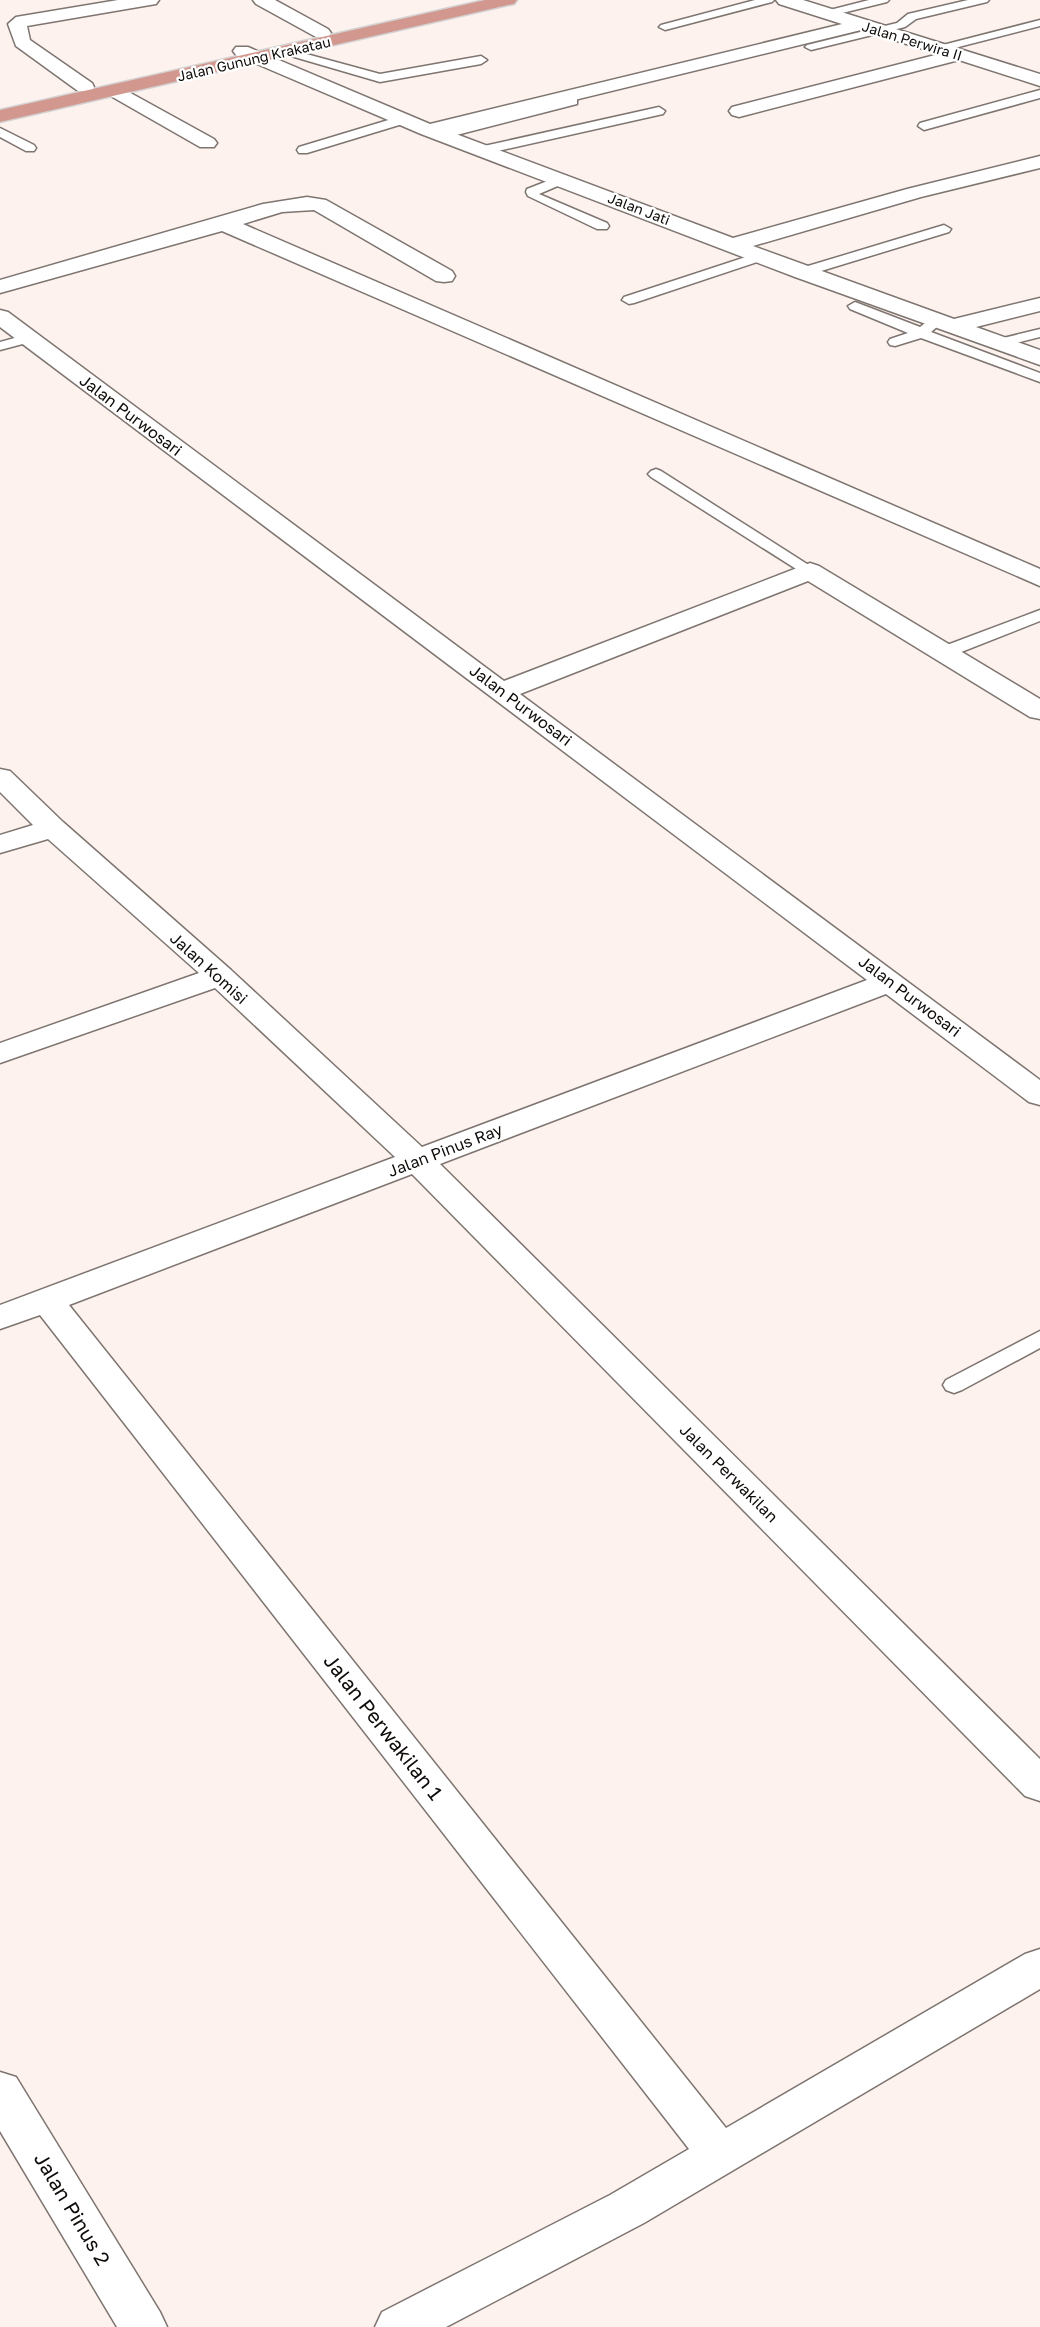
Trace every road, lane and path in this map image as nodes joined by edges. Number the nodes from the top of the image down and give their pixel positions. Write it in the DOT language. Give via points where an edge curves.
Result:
graph roads {
  1 [pos="150,0"];
  2 [pos="262,0"];
  3 [pos="462,0"];
  4 [pos="508,0"];
  5 [pos="768,0"];
  6 [pos="785,0"];
  7 [pos="883,0"];
  8 [pos="983,0"];
  9 [pos="826,14"];
  10 [pos="1040,23"];
  11 [pos="859,25"];
  12 [pos="665,27"];
  13 [pos="878,31"];
  14 [pos="322,33"];
  15 [pos="812,47"];
  16 [pos="939,49"];
  17 [pos="288,52"];
  18 [pos="250,55"];
  19 [pos="958,55"];
  20 [pos="481,60"];
  21 [pos="1040,65"];
  22 [pos="1013,72"];
  23 [pos="1040,80"];
  24 [pos="85,87"];
  25 [pos="116,91"];
  26 [pos="1040,94"];
  27 [pos="573,101"];
  28 [pos="0,106"];
  29 [pos="658,111"];
  30 [pos="739,111"];
  31 [pos="0,116"];
  32 [pos="405,119"];
  33 [pos="924,126"];
  34 [pos="0,132"];
  35 [pos="435,132"];
  36 [pos="207,143"];
  37 [pos="30,148"];
  38 [pos="303,150"];
  39 [pos="484,150"];
  40 [pos="1040,162"];
  41 [pos="563,179"];
  42 [pos="224,224"];
  43 [pos="602,226"];
  44 [pos="944,229"];
  45 [pos="732,245"];
  46 [pos="761,256"];
  47 [pos="803,272"];
  48 [pos="444,276"];
  49 [pos="0,287"];
  50 [pos="629,300"];
  51 [pos="1040,304"];
  52 [pos="855,306"];
  53 [pos="0,317"];
  54 [pos="946,323"];
  55 [pos="921,333"];
  56 [pos="1040,333"];
  57 [pos="30,338"];
  58 [pos="895,342"];
  59 [pos="1000,343"];
  60 [pos="0,346"];
  61 [pos="1040,358"];
  62 [pos="1040,378"];
  63 [pos="656,474"];
  64 [pos="810,571"];
  65 [pos="1040,578"];
  66 [pos="1040,615"];
  67 [pos="945,652"];
  68 [pos="503,691"];
  69 [pos="1040,711"];
  70 [pos="0,777"];
  71 [pos="53,828"];
  72 [pos="0,844"];
  73 [pos="220,976"];
  74 [pos="891,982"];
  75 [pos="0,1054"];
  76 [pos="1040,1095"];
  77 [pos="417,1160"];
  78 [pos="46,1299"];
  79 [pos="0,1318"];
  80 [pos="1040,1338"];
  81 [pos="954,1385"];
  82 [pos="1040,1785"];
  83 [pos="1040,1967"];
  84 [pos="0,2091"];
  85 [pos="721,2156"];
  86 [pos="143,2327"];
  87 [pos="399,2327"];
  1 -- 24 [label="street" via="17,24 22,42"];
  2 -- 14 [label="street"];
  3 -- 14 [label="highway, Jalan Gunung Krakatau"];
  4 -- 17 [label="highway, Jalan Gunung Krakatau"];
  5 -- 12 [label="lane"];
  6 -- 9 [label="street, Jalan Perwira II"];
  7 -- 9 [label="lane"];
  8 -- 13 [label="lane" via="912,16 903,24"];
  9 -- 11 [label="street, Jalan Perwira II"];
  10 -- 16 [label="lane"];
  11 -- 13 [label="street, Jalan Perwira II"];
  11 -- 35 [label="street"];
  13 -- 15 [label="lane"];
  13 -- 16 [label="street, Jalan Perwira II"];
  14 -- 18 [label="highway, Jalan Gunung Krakatau"];
  16 -- 19 [label="street, Jalan Perwira II"];
  17 -- 18 [label="highway, Jalan Gunung Krakatau"];
  17 -- 20 [label="lane" via="380,78"];
  18 -- 24 [label="highway, Jalan Gunung Krakatau"];
  18 -- 25 [label="highway, Jalan Gunung Krakatau"];
  18 -- 32 [label="street, Jalan Jati"];
  19 -- 22 [label="street, Jalan Perwira II"];
  19 -- 30 [label="street"];
  21 -- 22 [label="street"];
  22 -- 23 [label="street, Jalan Perwira II"];
  24 -- 28 [label="highway, Jalan Gunung Krakatau"];
  25 -- 31 [label="highway, Jalan Gunung Krakatau"];
  25 -- 36 [label="street"];
  26 -- 33 [label="lane"];
  27 -- 35 [label="lane"];
  29 -- 39 [label="lane"];
  32 -- 35 [label="street, Jalan Jati"];
  32 -- 38 [label="lane"];
  34 -- 37 [label="lane"];
  35 -- 39 [label="street, Jalan Jati"];
  39 -- 41 [label="street, Jalan Jati"];
  40 -- 45 [label="street"];
  41 -- 43 [label="lane" via="532,192"];
  41 -- 45 [label="street, Jalan Jati"];
  42 -- 48 [label="street" via="279,206 319,204"];
  42 -- 49 [label="street"];
  42 -- 65 [label="street"];
  44 -- 47 [label="lane"];
  45 -- 46 [label="street, Jalan Jati"];
  46 -- 47 [label="street, Jalan Jati"];
  46 -- 50 [label="lane"];
  47 -- 54 [label="street, Jalan Jati"];
  51 -- 54 [label="street"];
  52 -- 55 [label="lane"];
  53 -- 57 [label="street, Jalan Purwosari"];
  54 -- 55 [label="lane"];
  54 -- 59 [label="street, Jalan Jati"];
  55 -- 58 [label="lane"];
  55 -- 62 [label="lane"];
  56 -- 59 [label="lane"];
  57 -- 60 [label="lane"];
  57 -- 68 [label="street, Jalan Purwosari"];
  59 -- 61 [label="street, Jalan Jati"];
  63 -- 64 [label="lane"];
  64 -- 67 [label="street"];
  64 -- 68 [label="street"];
  66 -- 67 [label="lane"];
  67 -- 69 [label="street"];
  68 -- 74 [label="street, Jalan Purwosari"];
  70 -- 71 [label="street, Jalan Komisi"];
  71 -- 72 [label="street"];
  71 -- 73 [label="street, Jalan Komisi"];
  73 -- 75 [label="street"];
  73 -- 77 [label="street, Jalan Komisi"];
  74 -- 76 [label="street, Jalan Purwosari"];
  74 -- 77 [label="street, Jalan Pinus Ray"];
  77 -- 78 [label="street, Jalan Pinus Ray"];
  77 -- 82 [label="street, Jalan Perwakilan"];
  78 -- 79 [label="street, Jalan Pinus Ray"];
  78 -- 85 [label="street, Jalan Perwakilan 1"];
  80 -- 81 [label="lane"];
  83 -- 85 [label="street"];
  84 -- 86 [label="street, Jalan Pinus 2"];
  85 -- 87 [label="street"];
}
